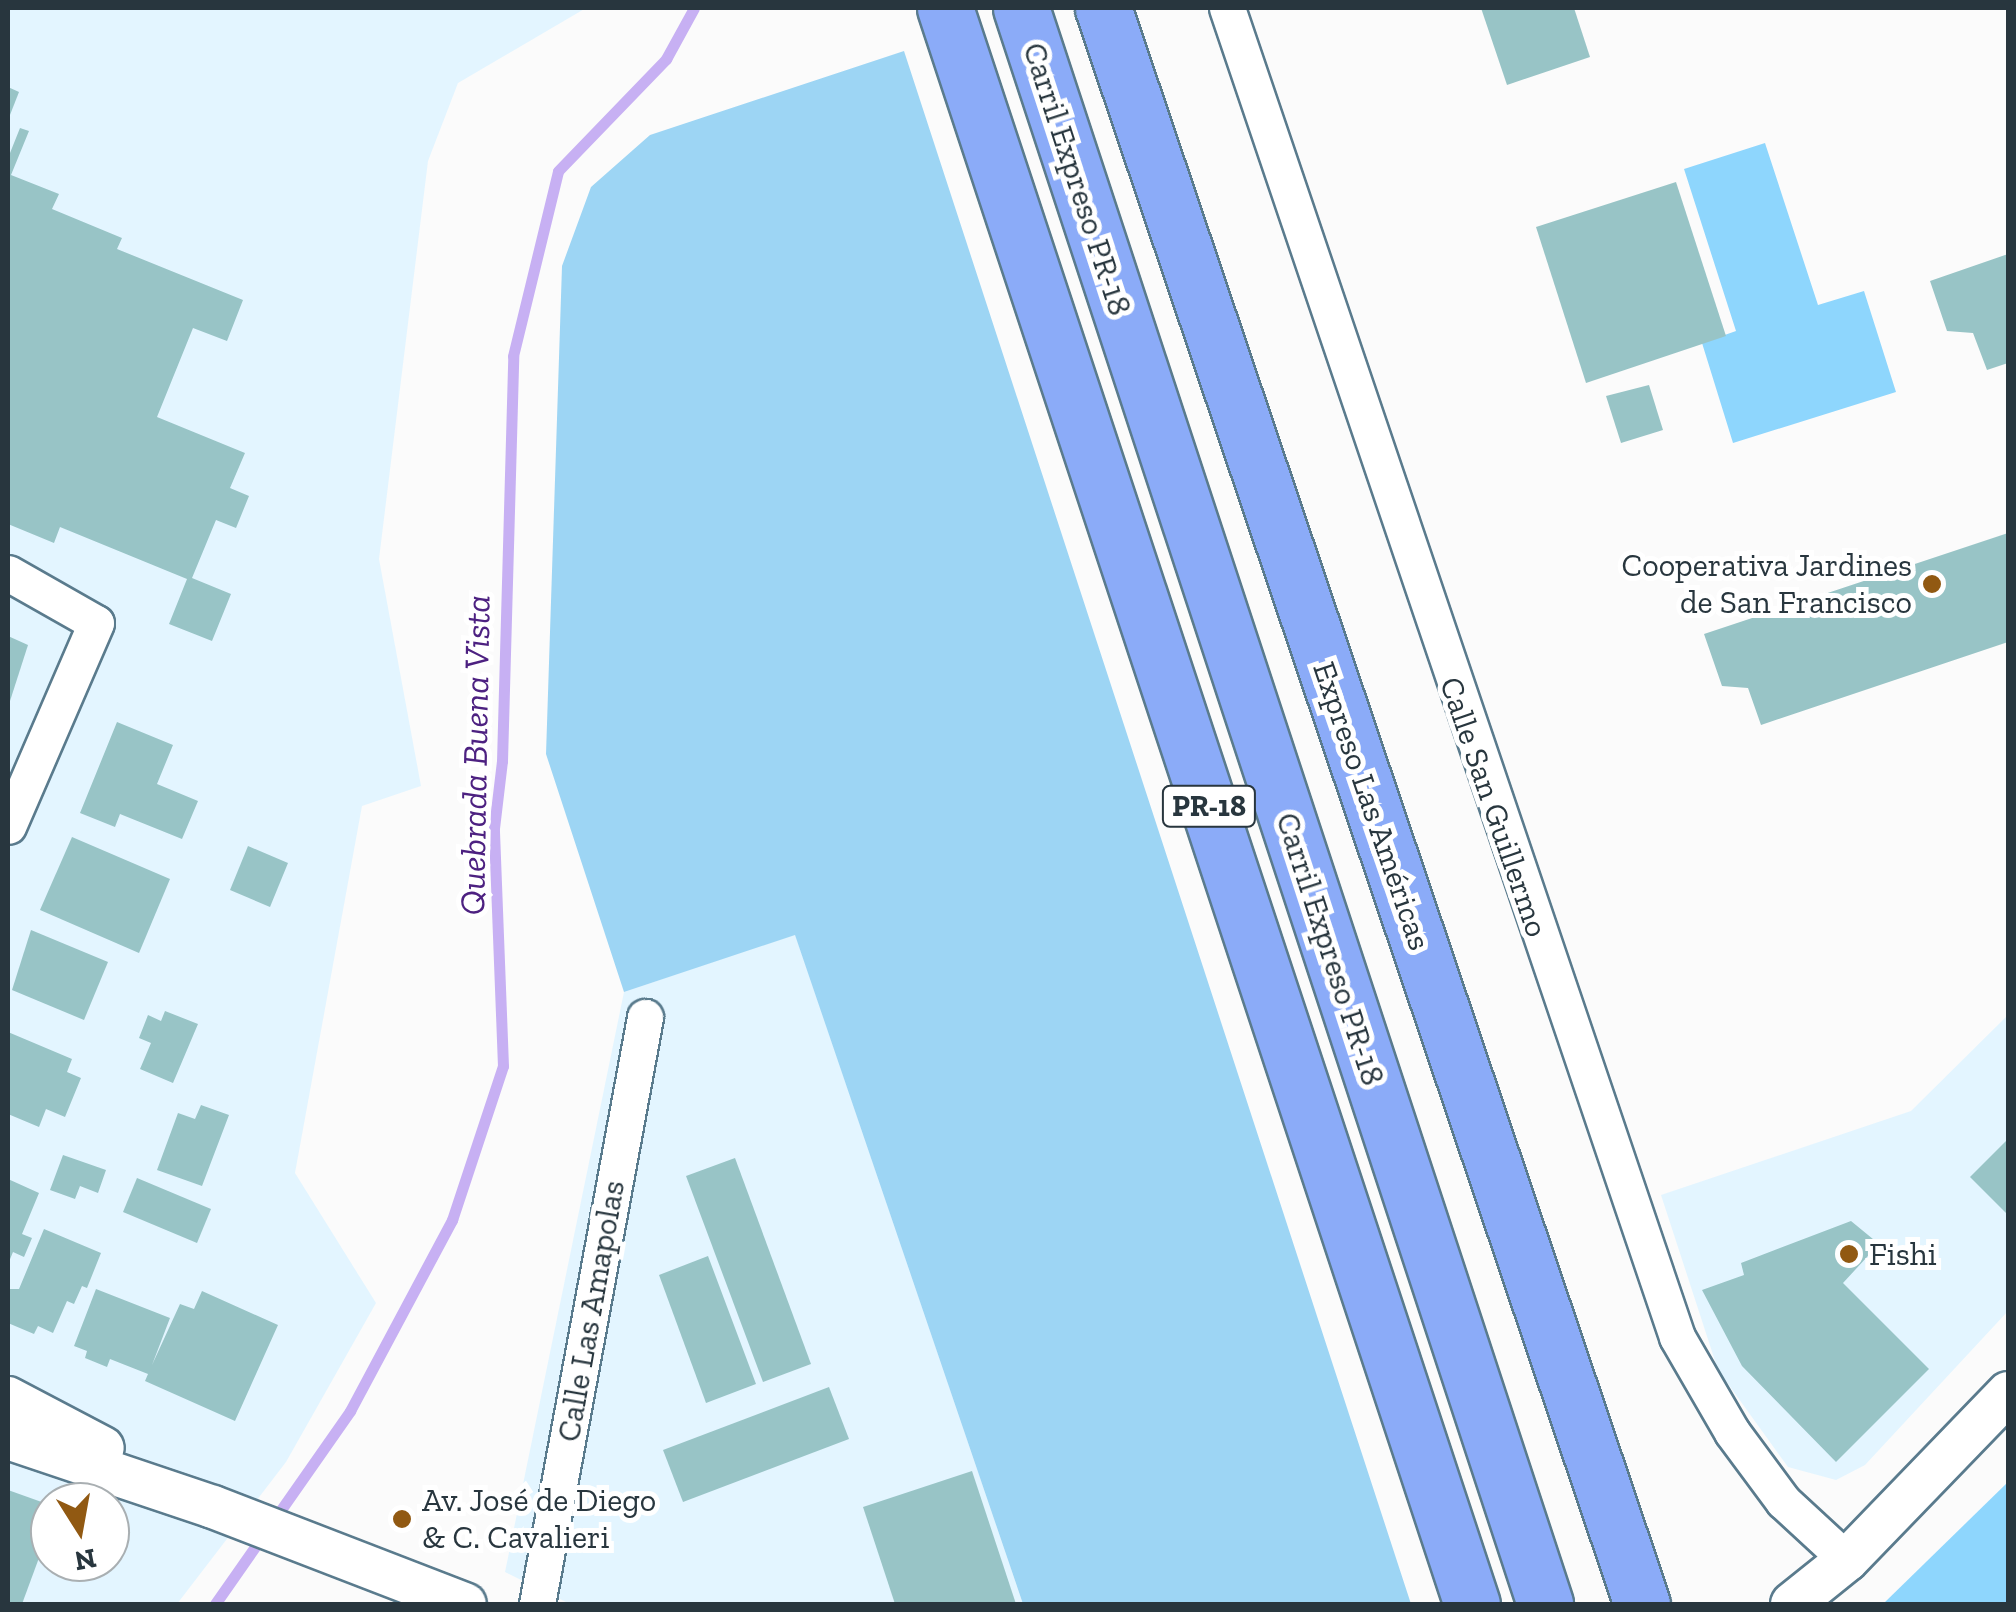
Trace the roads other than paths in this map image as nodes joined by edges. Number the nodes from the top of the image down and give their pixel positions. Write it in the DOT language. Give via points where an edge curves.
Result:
graph roads {
  1 [pos="945,8"];
  2 [pos="1021,8"];
  3 [pos="1103,8"];
  4 [pos="1227,8"];
  5 [pos="8,573"];
  6 [pos="8,826"];
  7 [pos="645,1017"];
  8 [pos="2008,1393"];
  9 [pos="8,1398"];
  10 [pos="8,1438"];
  11 [pos="214,1507"];
  12 [pos="1847,1560"];
  13 [pos="465,1604"];
  14 [pos="538,1604"];
  15 [pos="1472,1604"];
  16 [pos="1545,1604"];
  17 [pos="1642,1604"];
  18 [pos="1792,1604"];
  1 -- 15 [label="highway, PR-18"];
  2 -- 16 [label="highway, Carril Expreso PR-18"];
  3 -- 17 [label="highway, Expreso Las Américas"];
  4 -- 12 [label="street, Calle San Guillermo" via="1677,1337 1732,1432 1783,1500"];
  5 -- 6 [label="street" via="96,623"];
  7 -- 14 [label="street, Calle Las Amapolas"];
  8 -- 12 [label="street"];
  9 -- 11 [label="street"];
  10 -- 11 [label="street"];
  11 -- 13 [label="street"];
  12 -- 18 [label="street"];
}
